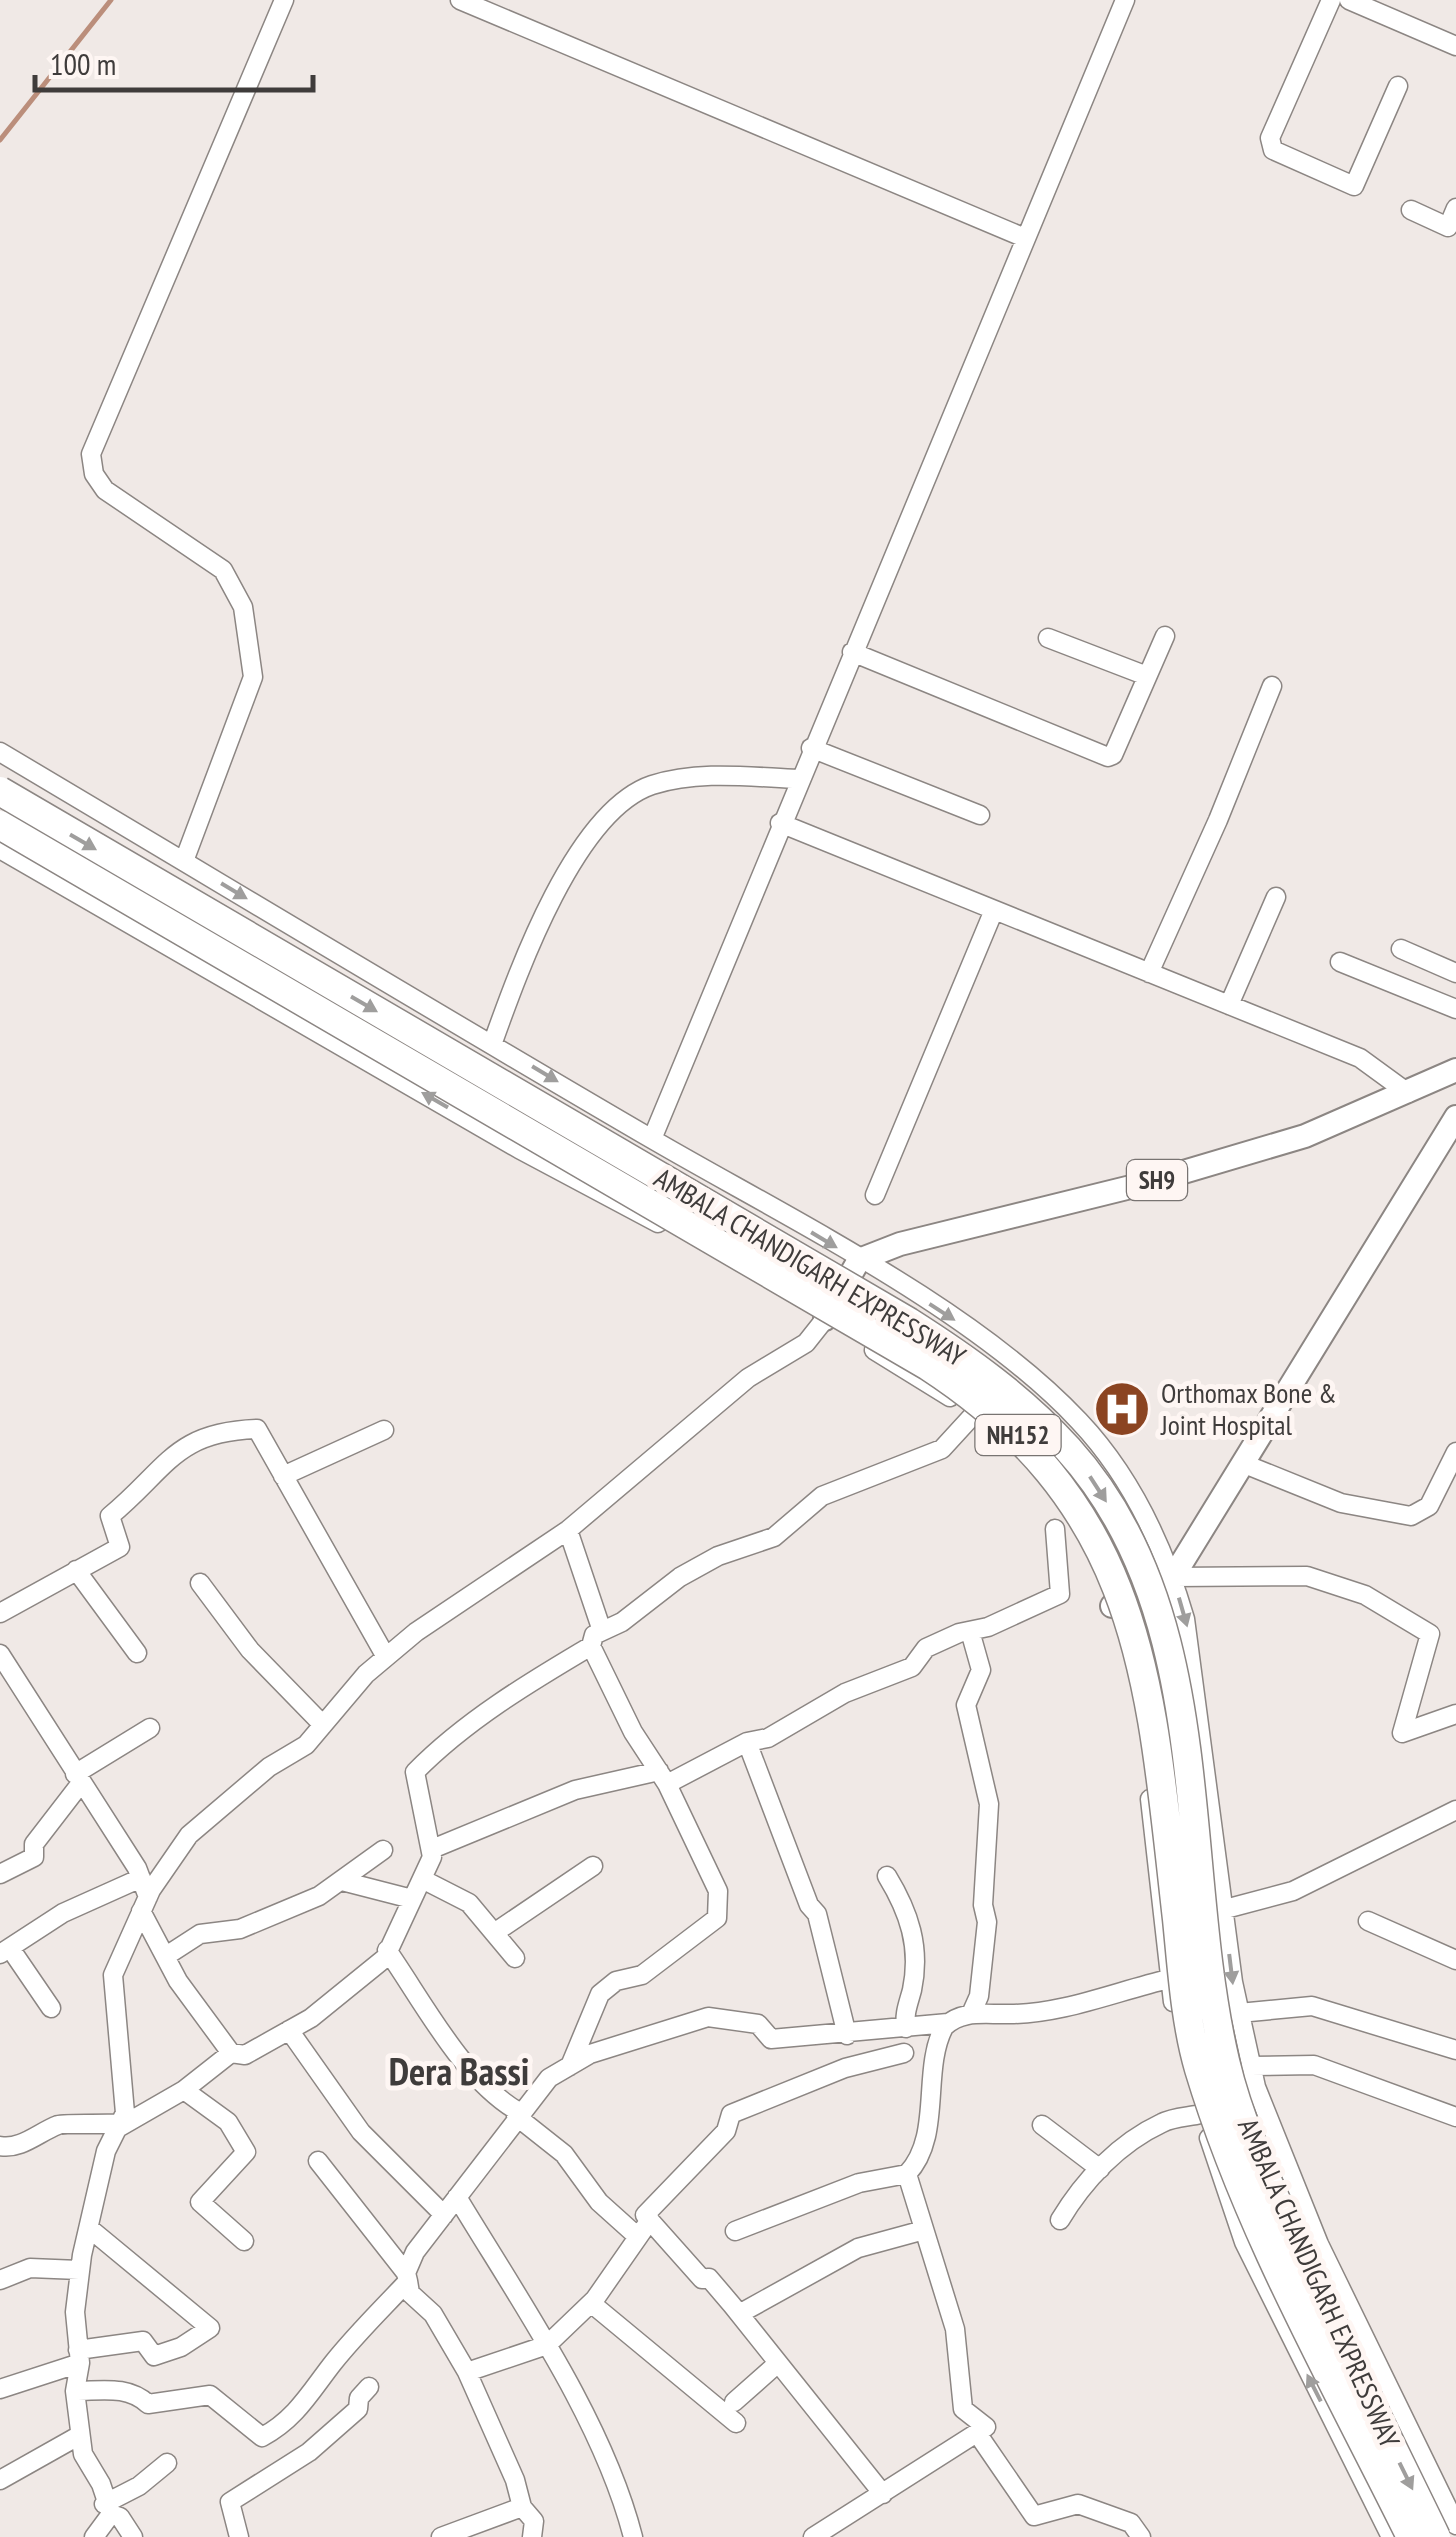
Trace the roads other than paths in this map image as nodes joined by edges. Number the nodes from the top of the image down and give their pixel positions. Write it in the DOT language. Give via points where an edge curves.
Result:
graph roads {
  1 [pos="284,0"];
  2 [pos="460,0"];
  3 [pos="1125,0"];
  4 [pos="1331,0"];
  5 [pos="1350,0"];
  6 [pos="1456,46"];
  7 [pos="1398,86"];
  8 [pos="1456,208"];
  9 [pos="1411,210"];
  10 [pos="1452,228"];
  11 [pos="1025,238"];
  12 [pos="1165,636"];
  13 [pos="1048,638"];
  14 [pos="852,652"];
  15 [pos="1147,676"];
  16 [pos="1272,686"];
  17 [pos="811,748"];
  18 [pos="0,752"];
  19 [pos="798,779"];
  20 [pos="0,791"];
  21 [pos="980,815"];
  22 [pos="780,824"];
  23 [pos="0,825"];
  24 [pos="0,849"];
  25 [pos="184,861"];
  26 [pos="1276,897"];
  27 [pos="994,910"];
  28 [pos="1401,949"];
  29 [pos="1340,962"];
  30 [pos="1456,973"];
  31 [pos="1149,974"];
  32 [pos="1229,1006"];
  33 [pos="1456,1009"];
  34 [pos="493,1042"];
  35 [pos="1456,1070"];
  36 [pos="1408,1093"];
  37 [pos="1456,1117"];
  38 [pos="652,1139"];
  39 [pos="718,1177"];
  40 [pos="875,1195"];
  41 [pos="683,1235"];
  42 [pos="860,1260"];
  43 [pos="825,1319"];
  44 [pos="974,1413"];
  45 [pos="384,1430"];
  46 [pos="1456,1452"];
  47 [pos="1242,1463"];
  48 [pos="283,1476"];
  49 [pos="1054,1529"];
  50 [pos="568,1530"];
  51 [pos="76,1570"];
  52 [pos="1173,1577"];
  53 [pos="200,1583"];
  54 [pos="1112,1606"];
  55 [pos="0,1613"];
  56 [pos="970,1631"];
  57 [pos="596,1639"];
  58 [pos="136,1653"];
  59 [pos="0,1654"];
  60 [pos="386,1656"];
  61 [pos="1456,1714"];
  62 [pos="323,1726"];
  63 [pos="150,1728"];
  64 [pos="747,1742"];
  65 [pos="663,1777"];
  66 [pos="78,1779"];
  67 [pos="1456,1810"];
  68 [pos="432,1849"];
  69 [pos="383,1850"];
  70 [pos="594,1866"];
  71 [pos="0,1874"];
  72 [pos="887,1876"];
  73 [pos="141,1878"];
  74 [pos="422,1879"];
  75 [pos="342,1880"];
  76 [pos="412,1899"];
  77 [pos="144,1904"];
  78 [pos="1225,1910"];
  79 [pos="1162,1922"];
  80 [pos="1368,1922"];
  81 [pos="494,1932"];
  82 [pos="388,1950"];
  83 [pos="5,1951"];
  84 [pos="166,1956"];
  85 [pos="515,1958"];
  86 [pos="1456,1960"];
  87 [pos="1169,1979"];
  88 [pos="51,2008"];
  89 [pos="1239,2013"];
  90 [pos="971,2014"];
  91 [pos="948,2023"];
  92 [pos="906,2028"];
  93 [pos="289,2030"];
  94 [pos="847,2035"];
  95 [pos="1456,2050"];
  96 [pos="231,2053"];
  97 [pos="904,2053"];
  98 [pos="570,2066"];
  99 [pos="1251,2066"];
  100 [pos="184,2090"];
  101 [pos="518,2114"];
  102 [pos="1201,2114"];
  103 [pos="1456,2117"];
  104 [pos="119,2125"];
  105 [pos="1042,2126"];
  106 [pos="0,2146"];
  107 [pos="318,2161"];
  108 [pos="1100,2169"];
  109 [pos="906,2174"];
  110 [pos="456,2197"];
  111 [pos="444,2215"];
  112 [pos="650,2220"];
  113 [pos="1060,2220"];
  114 [pos="89,2228"];
  115 [pos="924,2230"];
  116 [pos="736,2231"];
  117 [pos="638,2237"];
  118 [pos="244,2241"];
  119 [pos="79,2270"];
  120 [pos="407,2277"];
  121 [pos="0,2280"];
  122 [pos="591,2303"];
  123 [pos="739,2314"];
  124 [pos="547,2345"];
  125 [pos="79,2357"];
  126 [pos="778,2363"];
  127 [pos="466,2372"];
  128 [pos="368,2386"];
  129 [pos="0,2389"];
  130 [pos="75,2391"];
  131 [pos="734,2402"];
  132 [pos="736,2423"];
  133 [pos="976,2433"];
  134 [pos="80,2435"];
  135 [pos="167,2463"];
  136 [pos="0,2480"];
  137 [pos="883,2494"];
  138 [pos="522,2507"];
  139 [pos="108,2509"];
  140 [pos="1456,2529"];
  141 [pos="94,2537"];
  142 [pos="134,2537"];
  143 [pos="239,2537"];
  144 [pos="441,2537"];
  145 [pos="532,2537"];
  146 [pos="633,2537"];
  147 [pos="813,2537"];
  148 [pos="1141,2537"];
  149 [pos="1391,2537"];
  150 [pos="1412,2537"];
  151 [pos="1436,2537"];
  152 [pos="1447,2537"];
  1 -- 25 [label="street" via="91,454 105,490 222,570 243,607 253,677"];
  2 -- 11 [label="street"];
  3 -- 11 [label="street"];
  4 -- 7 [label="street" via="1270,138 1272,150 1354,186"];
  5 -- 6 [label="street"];
  8 -- 10 [label="street"];
  9 -- 10 [label="street"];
  11 -- 14 [label="street"];
  12 -- 15 [label="street"];
  13 -- 15 [label="street"];
  14 -- 15 [label="street" via="1108,757"];
  14 -- 17 [label="street"];
  16 -- 31 [label="street"];
  17 -- 19 [label="street"];
  17 -- 21 [label="street"];
  18 -- 25 [label="street"];
  19 -- 22 [label="street"];
  19 -- 34 [label="street" via="698,775 649,786 620,804 564,876 519,968"];
  20 -- 151 [label="highway, AMBALA CHANDIGARH EXPRESSWAY / NH152, one-way, bridge" via="909,1322 991,1378 1071,1452 1129,1543 1174,1670 1208,1971 1226,2063 1257,2158"];
  22 -- 27 [label="street"];
  22 -- 38 [label="street"];
  23 -- 150 [label="highway, AMBALA CHANDIGARH EXPRESSWAY / NH152, bridge" via="827,1305 974,1396 1051,1470 1102,1551 1143,1664 1197,2063 1224,2148"];
  41 -- 24 [label="street, one-way" via="519,1149"];
  25 -- 34 [label="street, one-way"];
  26 -- 32 [label="street"];
  27 -- 31 [label="street"];
  27 -- 40 [label="street"];
  28 -- 30 [label="street"];
  29 -- 33 [label="street"];
  31 -- 32 [label="street"];
  32 -- 36 [label="street" via="1360,1058"];
  34 -- 38 [label="street, one-way"];
  35 -- 36 [label="main road, SH9"];
  36 -- 42 [label="main road, SH9" via="1305,1136"];
  37 -- 47 [label="main road"];
  38 -- 39 [label="street"];
  39 -- 41 [label="street"];
  39 -- 42 [label="street, one-way"];
  41 -- 43 [label="street"];
  42 -- 43 [label="main road"];
  42 -- 52 [label="street, one-way" via="1004,1355 1079,1421 1141,1505"];
  43 -- 44 [label="street"];
  43 -- 50 [label="street" via="806,1343 748,1378"];
  44 -- 54 [label="street" via="1054,1497"];
  44 -- 57 [label="street" via="942,1448 822,1496 774,1537 718,1556"];
  45 -- 48 [label="street"];
  46 -- 47 [label="street" via="1429,1506 1411,1516 1341,1503"];
  47 -- 52 [label="main road"];
  48 -- 51 [label="street" via="257,1429 218,1430 182,1446 110,1516 120,1548"];
  48 -- 60 [label="street"];
  49 -- 56 [label="street" via="1060,1594"];
  50 -- 57 [label="street"];
  50 -- 60 [label="street"];
  51 -- 55 [label="street"];
  51 -- 58 [label="street"];
  52 -- 54 [label="main road"];
  52 -- 61 [label="street" via="1307,1576 1365,1595 1430,1634 1402,1733"];
  52 -- 78 [label="street, one-way" via="1188,1629"];
  53 -- 62 [label="street" via="250,1650"];
  54 -- 79 [label="street" via="1134,1681"];
  56 -- 64 [label="street" via="926,1648 912,1667 845,1693 768,1738"];
  56 -- 90 [label="street" via="981,1670 966,1705 989,1804 987,1922"];
  57 -- 65 [label="street" via="633,1732"];
  57 -- 68 [label="street" via="512,1694 415,1772"];
  59 -- 66 [label="street"];
  60 -- 62 [label="street"];
  62 -- 77 [label="street" via="189,1836"];
  63 -- 66 [label="street"];
  64 -- 65 [label="street"];
  64 -- 94 [label="street" via="817,1914"];
  65 -- 68 [label="street" via="574,1790"];
  65 -- 98 [label="street" via="718,1890 717,1918 642,1974 600,1994"];
  66 -- 71 [label="street" via="34,1844 34,1857"];
  66 -- 73 [label="street"];
  67 -- 78 [label="street" via="1293,1891"];
  68 -- 74 [label="street"];
  69 -- 75 [label="street"];
  70 -- 81 [label="street"];
  72 -- 92 [label="street" via="916,1946"];
  73 -- 77 [label="street"];
  73 -- 83 [label="street" via="64,1913"];
  74 -- 76 [label="street"];
  74 -- 81 [label="street" via="469,1902"];
  75 -- 76 [label="street"];
  75 -- 84 [label="street" via="271,1918 200,1934"];
  76 -- 82 [label="street"];
  77 -- 84 [label="street"];
  77 -- 104 [label="street" via="113,1975 126,2113"];
  78 -- 79 [label="street"];
  78 -- 89 [label="street, one-way"];
  79 -- 87 [label="street"];
  80 -- 86 [label="street"];
  81 -- 85 [label="street"];
  82 -- 93 [label="street" via="359,1983"];
  82 -- 101 [label="street" via="468,2068"];
  83 -- 88 [label="street"];
  84 -- 96 [label="street"];
  87 -- 90 [label="street" via="1026,2013"];
  87 -- 102 [label="street"];
  89 -- 95 [label="street" via="1312,2006"];
  89 -- 99 [label="street"];
  90 -- 91 [label="street"];
  91 -- 92 [label="street"];
  91 -- 109 [label="street" via="940,2034 926,2133"];
  92 -- 94 [label="street"];
  93 -- 96 [label="street" via="245,2055"];
  93 -- 111 [label="street" via="361,2132"];
  94 -- 98 [label="street" via="771,2039 758,2024 708,2017"];
  96 -- 100 [label="street"];
  97 -- 112 [label="street" via="846,2068 731,2114 726,2131 645,2215"];
  98 -- 101 [label="street" via="548,2078"];
  99 -- 103 [label="street" via="1314,2064"];
  99 -- 140 [label="street" via="1319,2244"];
  100 -- 104 [label="street"];
  100 -- 118 [label="street" via="228,2122 246,2152 200,2202"];
  101 -- 110 [label="street"];
  101 -- 117 [label="street"];
  102 -- 108 [label="street" via="1166,2120"];
  149 -- 102 [label="street, one-way" via="1244,2242"];
  104 -- 106 [label="street" via="63,2122 10,2148"];
  104 -- 114 [label="street" via="106,2151"];
  105 -- 108 [label="street"];
  107 -- 120 [label="street"];
  108 -- 113 [label="street" via="1081,2185"];
  109 -- 115 [label="street"];
  109 -- 116 [label="street" via="859,2183"];
  110 -- 111 [label="street"];
  110 -- 124 [label="street"];
  111 -- 120 [label="street" via="415,2252"];
  112 -- 117 [label="street"];
  112 -- 123 [label="street"];
  114 -- 119 [label="street"];
  114 -- 125 [label="street" via="210,2328 154,2356 143,2341"];
  115 -- 123 [label="street" via="858,2248"];
  115 -- 133 [label="street" via="955,2328 963,2409 986,2427"];
  117 -- 122 [label="street"];
  119 -- 121 [label="street" via="30,2268"];
  119 -- 125 [label="street"];
  120 -- 127 [label="street" via="410,2292 433,2314"];
  120 -- 130 [label="street" via="291,2418 262,2437 210,2395 148,2404 122,2390"];
  122 -- 124 [label="street"];
  122 -- 132 [label="street"];
  123 -- 126 [label="street"];
  124 -- 127 [label="street"];
  124 -- 146 [label="street"];
  125 -- 129 [label="street"];
  125 -- 130 [label="street"];
  126 -- 131 [label="street"];
  126 -- 137 [label="street"];
  127 -- 138 [label="street"];
  128 -- 143 [label="street" via="358,2409 308,2452 230,2502"];
  130 -- 134 [label="street"];
  133 -- 137 [label="street"];
  133 -- 148 [label="street" via="1034,2516 1078,2504 1131,2523"];
  134 -- 136 [label="street"];
  134 -- 139 [label="street"];
  135 -- 139 [label="street"];
  137 -- 147 [label="street"];
  138 -- 144 [label="street"];
  138 -- 145 [label="street" via="534,2520"];
  139 -- 141 [label="street"];
  139 -- 142 [label="street"];
  140 -- 152 [label="street"];
}
